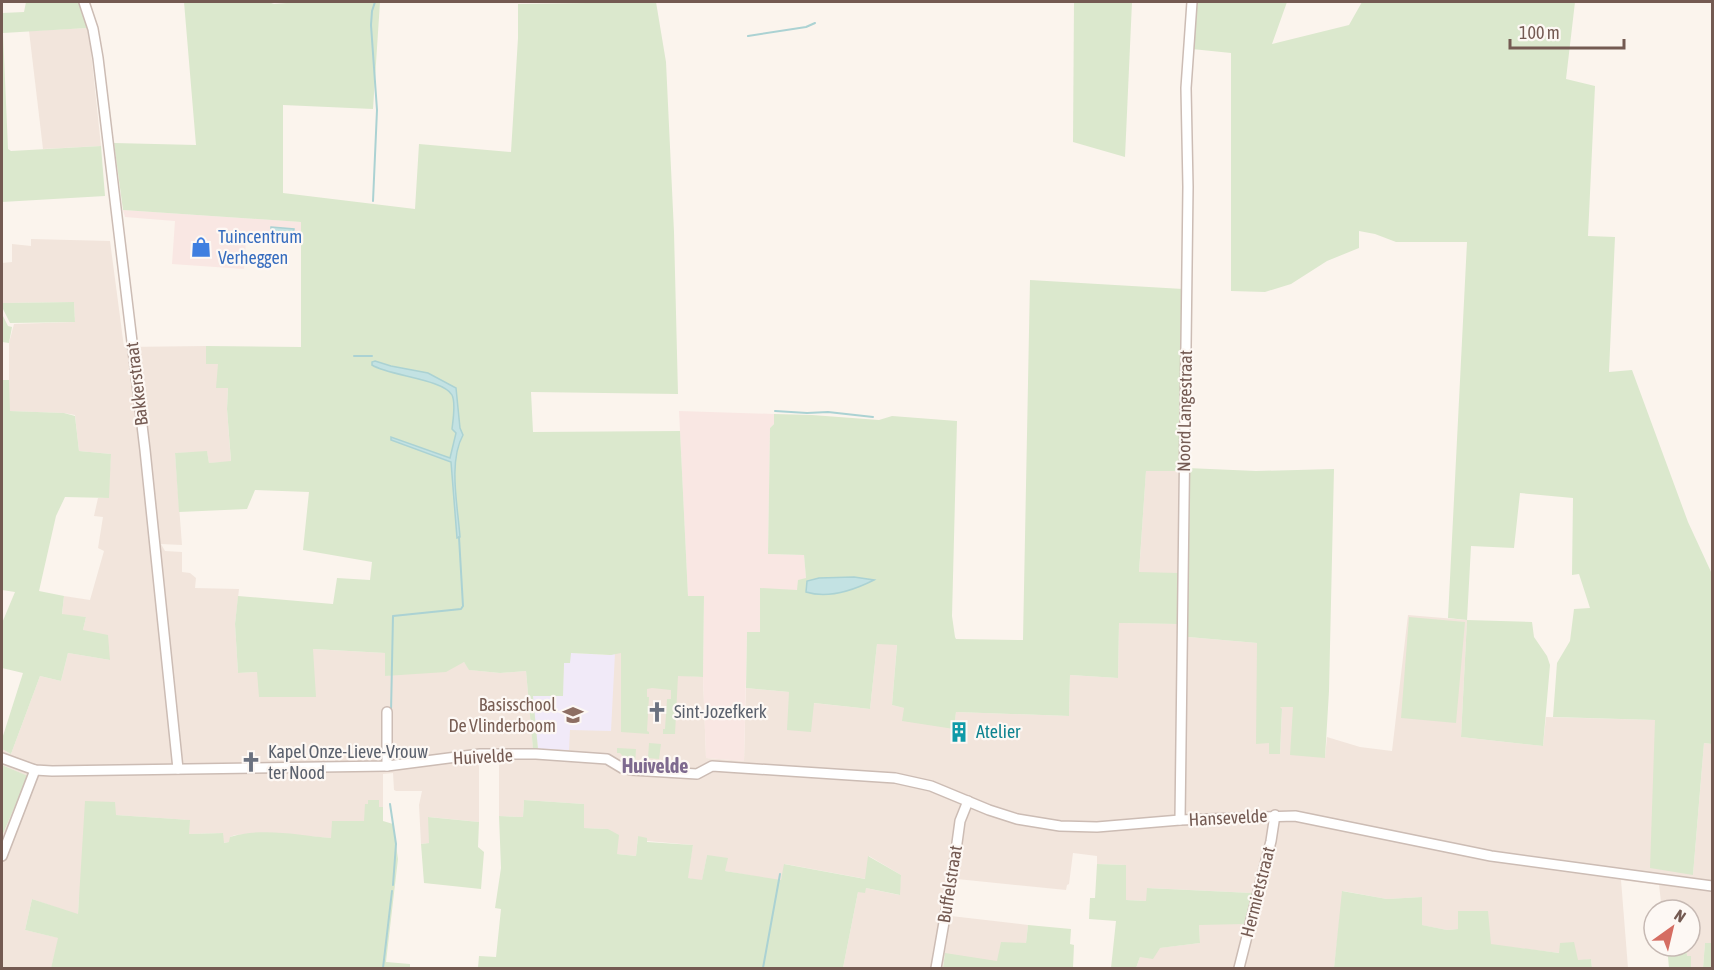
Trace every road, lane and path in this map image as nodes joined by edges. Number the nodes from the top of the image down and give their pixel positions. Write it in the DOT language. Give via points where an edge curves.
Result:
graph roads {
  1 [pos="84,2"];
  2 [pos="1192,2"];
  3 [pos="387,712"];
  4 [pos="2,758"];
  5 [pos="387,766"];
  6 [pos="746,767"];
  7 [pos="178,769"];
  8 [pos="35,770"];
  9 [pos="968,801"];
  10 [pos="1275,815"];
  11 [pos="1180,820"];
  12 [pos="2,856"];
  13 [pos="1713,886"];
  14 [pos="936,969"];
  15 [pos="1239,969"];
  1 -- 7 [label="street, Bakkerstraat" via="98,58"];
  2 -- 11 [label="street, Noord Langestraat" via="1186,88"];
  3 -- 5 [label="street"];
  4 -- 8 [label="street, Huivelde"];
  5 -- 6 [label="street, Huivelde" via="480,754 526,754 607,759 631,770 685,774 697,774 712,766"];
  5 -- 7 [label="street, Huivelde"];
  6 -- 9 [label="street, Hansevelde" via="895,778 931,786"];
  7 -- 8 [label="street, Huivelde"];
  8 -- 12 [label="street"];
  9 -- 11 [label="street, Hansevelde" via="1017,819 1060,826"];
  9 -- 14 [label="street, Buffelstraat" via="960,821"];
  10 -- 11 [label="street, Hansevelde"];
  10 -- 13 [label="street, Hansevelde" via="1312,818 1524,861"];
  10 -- 15 [label="street, Hermietstraat"];
}
